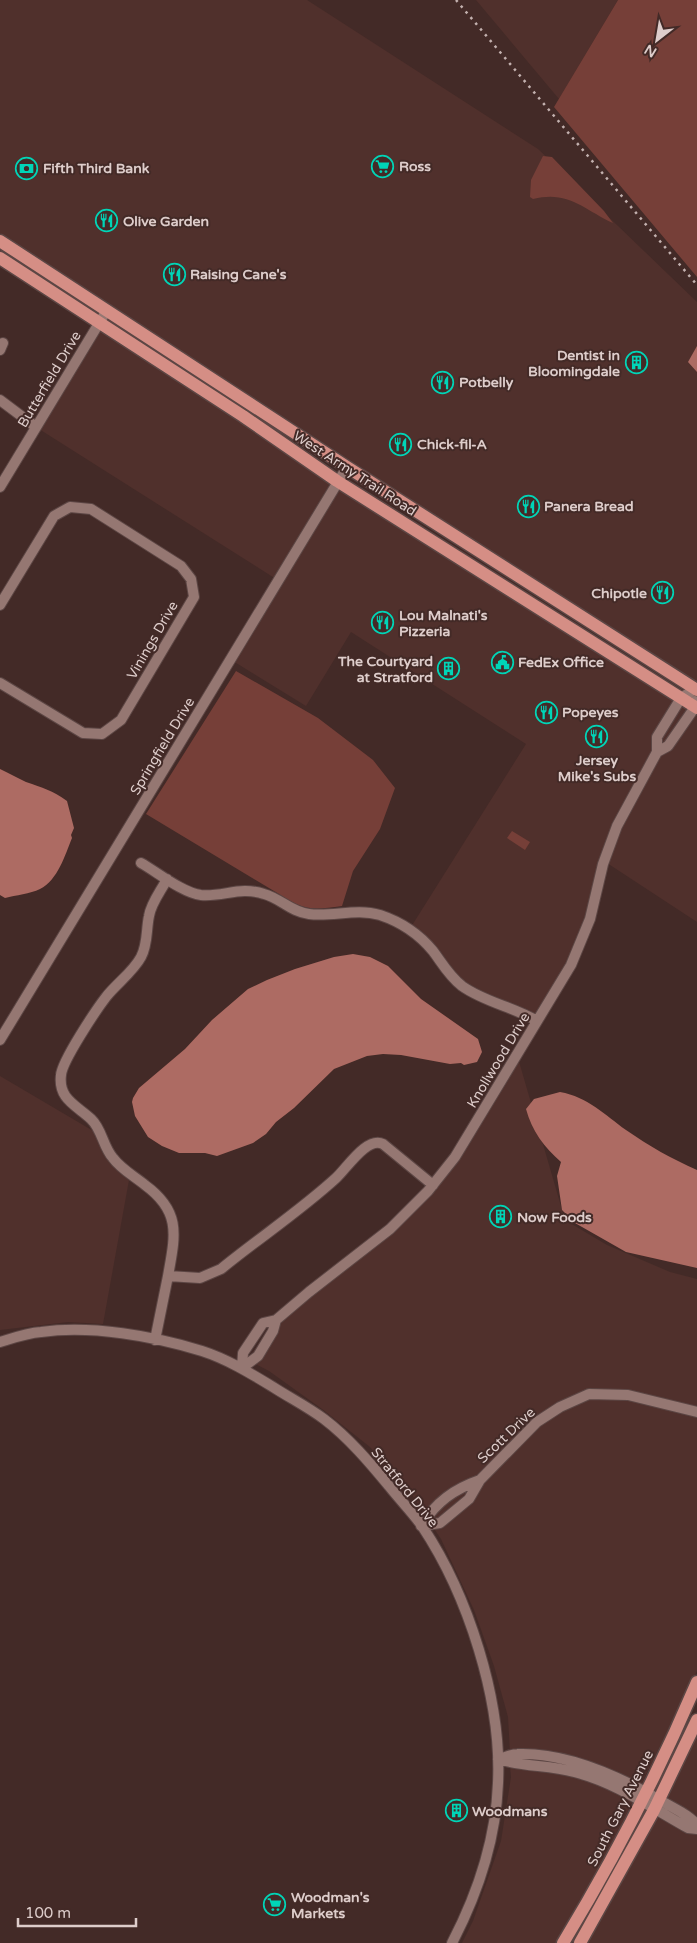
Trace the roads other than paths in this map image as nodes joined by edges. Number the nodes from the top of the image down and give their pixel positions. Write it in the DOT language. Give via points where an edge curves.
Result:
graph roads {
  1 [pos="0,241"];
  2 [pos="0,258"];
  3 [pos="106,310"];
  4 [pos="99,322"];
  5 [pos="0,400"];
  6 [pos="36,426"];
  7 [pos="347,467"];
  8 [pos="337,481"];
  9 [pos="0,487"];
  10 [pos="0,605"];
  11 [pos="0,683"];
  12 [pos="696,690"];
  13 [pos="681,698"];
  14 [pos="696,707"];
  15 [pos="657,752"];
  16 [pos="141,863"];
  17 [pos="168,879"];
  18 [pos="537,1021"];
  19 [pos="0,1040"];
  20 [pos="433,1185"];
  21 [pos="168,1276"];
  22 [pos="276,1320"];
  23 [pos="155,1340"];
  24 [pos="0,1342"];
  25 [pos="242,1368"];
  26 [pos="697,1412"];
  27 [pos="480,1480"];
  28 [pos="421,1526"];
  29 [pos="697,1682"];
  30 [pos="697,1720"];
  31 [pos="498,1759"];
  32 [pos="644,1797"];
  33 [pos="657,1805"];
  34 [pos="697,1825"];
  35 [pos="697,1829"];
  36 [pos="452,1943"];
  37 [pos="563,1943"];
  38 [pos="580,1943"];
  1 -- 3 [label="main road, West Army Trail Road"];
  2 -- 4 [label="main road, West Army Trail Road"];
  3 -- 4 [label="street, Butterfield Drive"];
  3 -- 7 [label="main road, West Army Trail Road"];
  4 -- 6 [label="street, Butterfield Drive"];
  4 -- 8 [label="main road, West Army Trail Road"];
  5 -- 6 [label="street"];
  6 -- 9 [label="street, Butterfield Drive"];
  7 -- 8 [label="street, Springfield Drive"];
  7 -- 12 [label="main road, West Army Trail Road"];
  8 -- 13 [label="main road, West Army Trail Road"];
  8 -- 19 [label="street, Springfield Drive"];
  10 -- 11 [label="street, Vinings Drive" via="54,516 70,507 91,509 181,566 191,579 194,597 121,720 102,734 83,733"];
  12 -- 13 [label="street, Knollwood Drive"];
  12 -- 14 [label="street"];
  13 -- 14 [label="main road, West Army Trail Road"];
  13 -- 15 [label="street, Knollwood Drive" via="657,737"];
  14 -- 15 [label="street, Knollwood Drive" via="668,746"];
  15 -- 18 [label="street, Knollwood Drive" via="617,826 576,955"];
  16 -- 17 [label="street"];
  17 -- 18 [label="street" via="198,894 238,890 267,894 306,914 356,912 389,919 419,936 463,986"];
  17 -- 21 [label="street" via="153,903 141,957 106,997 61,1074 64,1096 96,1125 112,1158 156,1193 170,1213 174,1243"];
  18 -- 20 [label="street, Knollwood Drive" via="459,1150"];
  20 -- 21 [label="street" via="384,1144 374,1143 364,1148 336,1178 221,1269 200,1278"];
  20 -- 22 [label="street, Knollwood Drive" via="390,1230"];
  21 -- 23 [label="street"];
  22 -- 25 [label="street, Knollwood Drive" via="258,1356"];
  22 -- 25 [label="street, Knollwood Drive" via="263,1323 252,1337 243,1353"];
  23 -- 24 [label="street, Stratford Drive" via="126,1334 42,1331"];
  23 -- 25 [label="street, Stratford Drive" via="204,1351"];
  25 -- 28 [label="street, Stratford Drive" via="340,1432"];
  26 -- 27 [label="street, Scott Drive" via="628,1395 589,1394 537,1422"];
  27 -- 28 [label="street, Scott Drive" via="460,1488 431,1510"];
  27 -- 28 [label="street, Scott Drive" via="469,1498 440,1523"];
  28 -- 31 [label="street, Stratford Drive" via="454,1584 479,1649 492,1707"];
  29 -- 32 [label="main road, South Gary Avenue"];
  30 -- 33 [label="main road"];
  31 -- 32 [label="street" via="575,1772"];
  31 -- 36 [label="street, Stratford Drive" via="496,1804 486,1862"];
  32 -- 33 [label="street"];
  32 -- 37 [label="main road, South Gary Avenue"];
  33 -- 34 [label="street" via="692,1818"];
  33 -- 35 [label="street" via="688,1828"];
  33 -- 38 [label="main road"];
}
